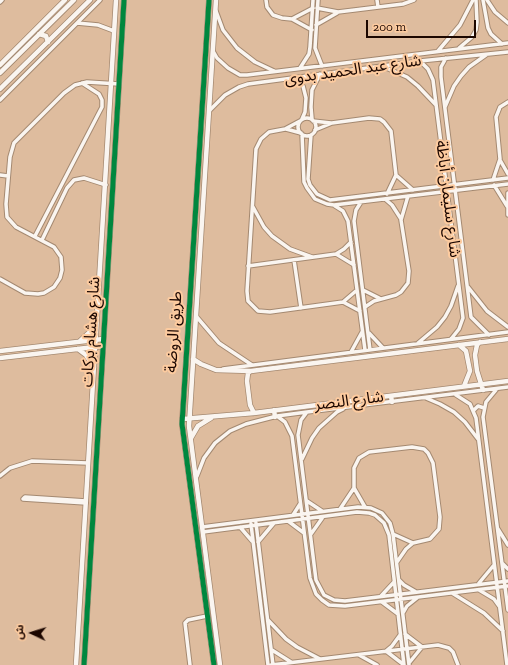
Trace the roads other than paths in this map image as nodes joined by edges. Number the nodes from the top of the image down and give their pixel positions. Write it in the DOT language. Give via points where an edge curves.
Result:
graph roads {
  1 [pos="65,0"];
  2 [pos="74,0"];
  3 [pos="90,0"];
  4 [pos="100,0"];
  5 [pos="116,0"];
  6 [pos="124,0"];
  7 [pos="209,0"];
  8 [pos="216,0"];
  9 [pos="266,0"];
  10 [pos="313,0"];
  11 [pos="318,0"];
  12 [pos="377,0"];
  13 [pos="414,0"];
  14 [pos="474,0"];
  15 [pos="483,0"];
  16 [pos="487,0"];
  17 [pos="378,7"];
  18 [pos="313,8"];
  19 [pos="318,8"];
  20 [pos="215,9"];
  21 [pos="338,12"];
  22 [pos="485,12"];
  23 [pos="477,13"];
  24 [pos="292,19"];
  25 [pos="77,23"];
  26 [pos="508,23"];
  27 [pos="50,24"];
  28 [pos="316,25"];
  29 [pos="312,30"];
  30 [pos="114,31"];
  31 [pos="57,32"];
  32 [pos="40,34"];
  33 [pos="48,42"];
  34 [pos="508,43"];
  35 [pos="502,44"];
  36 [pos="458,49"];
  37 [pos="213,51"];
  38 [pos="438,51"];
  39 [pos="508,52"];
  40 [pos="488,53"];
  41 [pos="392,57"];
  42 [pos="446,58"];
  43 [pos="420,61"];
  44 [pos="0,65"];
  45 [pos="393,65"];
  46 [pos="322,66"];
  47 [pos="382,66"];
  48 [pos="300,68"];
  49 [pos="275,72"];
  50 [pos="0,74"];
  51 [pos="320,74"];
  52 [pos="247,75"];
  53 [pos="294,78"];
  54 [pos="82,83"];
  55 [pos="112,84"];
  56 [pos="119,84"];
  57 [pos="248,84"];
  58 [pos="0,89"];
  59 [pos="0,100"];
  60 [pos="508,102"];
  61 [pos="437,106"];
  62 [pos="445,108"];
  63 [pos="208,112"];
  64 [pos="301,120"];
  65 [pos="313,120"];
  66 [pos="332,123"];
  67 [pos="285,129"];
  68 [pos="315,130"];
  69 [pos="302,134"];
  70 [pos="310,135"];
  71 [pos="500,159"];
  72 [pos="508,174"];
  73 [pos="0,175"];
  74 [pos="396,175"];
  75 [pos="8,176"];
  76 [pos="508,178"];
  77 [pos="493,180"];
  78 [pos="508,184"];
  79 [pos="454,185"];
  80 [pos="494,185"];
  81 [pos="106,186"];
  82 [pos="447,186"];
  83 [pos="413,190"];
  84 [pos="455,190"];
  85 [pos="447,191"];
  86 [pos="508,193"];
  87 [pos="386,194"];
  88 [pos="408,196"];
  89 [pos="385,199"];
  90 [pos="361,202"];
  91 [pos="52,203"];
  92 [pos="334,205"];
  93 [pos="58,206"];
  94 [pos="196,206"];
  95 [pos="203,206"];
  96 [pos="252,206"];
  97 [pos="507,206"];
  98 [pos="104,211"];
  99 [pos="111,211"];
  100 [pos="508,215"];
  101 [pos="401,220"];
  102 [pos="195,221"];
  103 [pos="202,221"];
  104 [pos="348,221"];
  105 [pos="354,221"];
  106 [pos="35,236"];
  107 [pos="42,240"];
  108 [pos="351,242"];
  109 [pos="336,254"];
  110 [pos="313,257"];
  111 [pos="294,260"];
  112 [pos="354,265"];
  113 [pos="248,266"];
  114 [pos="0,279"];
  115 [pos="459,282"];
  116 [pos="467,284"];
  117 [pos="357,290"];
  118 [pos="362,290"];
  119 [pos="380,299"];
  120 [pos="343,302"];
  121 [pos="365,307"];
  122 [pos="300,308"];
  123 [pos="360,311"];
  124 [pos="196,315"];
  125 [pos="471,317"];
  126 [pos="463,318"];
  127 [pos="97,321"];
  128 [pos="508,327"];
  129 [pos="363,331"];
  130 [pos="368,331"];
  131 [pos="508,332"];
  132 [pos="489,335"];
  133 [pos="103,339"];
  134 [pos="451,339"];
  135 [pos="508,339"];
  136 [pos="96,340"];
  137 [pos="78,342"];
  138 [pos="480,342"];
  139 [pos="424,343"];
  140 [pos="418,344"];
  141 [pos="460,345"];
  142 [pos="96,346"];
  143 [pos="103,346"];
  144 [pos="383,348"];
  145 [pos="78,349"];
  146 [pos="425,349"];
  147 [pos="365,350"];
  148 [pos="370,350"];
  149 [pos="0,351"];
  150 [pos="351,352"];
  151 [pos="0,358"];
  152 [pos="308,358"];
  153 [pos="193,359"];
  154 [pos="309,364"];
  155 [pos="252,365"];
  156 [pos="94,368"];
  157 [pos="216,370"];
  158 [pos="250,371"];
  159 [pos="184,381"];
  160 [pos="192,381"];
  161 [pos="508,381"];
  162 [pos="482,384"];
  163 [pos="464,386"];
  164 [pos="508,387"];
  165 [pos="499,388"];
  166 [pos="483,390"];
  167 [pos="451,394"];
  168 [pos="391,396"];
  169 [pos="419,398"];
  170 [pos="392,402"];
  171 [pos="347,407"];
  172 [pos="484,408"];
  173 [pos="274,410"];
  174 [pos="474,410"];
  175 [pos="307,412"];
  176 [pos="254,413"];
  177 [pos="218,417"];
  178 [pos="276,417"];
  179 [pos="182,419"];
  180 [pos="190,419"];
  181 [pos="190,439"];
  182 [pos="479,441"];
  183 [pos="89,448"];
  184 [pos="96,448"];
  185 [pos="301,460"];
  186 [pos="88,463"];
  187 [pos="0,476"];
  188 [pos="196,479"];
  189 [pos="354,488"];
  190 [pos="306,501"];
  191 [pos="86,502"];
  192 [pos="301,503"];
  193 [pos="365,507"];
  194 [pos="340,509"];
  195 [pos="322,512"];
  196 [pos="302,514"];
  197 [pos="308,514"];
  198 [pos="293,515"];
  199 [pos="323,517"];
  200 [pos="308,518"];
  201 [pos="303,519"];
  202 [pos="256,520"];
  203 [pos="251,521"];
  204 [pos="288,521"];
  205 [pos="274,523"];
  206 [pos="256,525"];
  207 [pos="251,526"];
  208 [pos="497,526"];
  209 [pos="240,527"];
  210 [pos="202,529"];
  211 [pos="305,533"];
  212 [pos="393,534"];
  213 [pos="310,535"];
  214 [pos="83,542"];
  215 [pos="91,542"];
  216 [pos="258,542"];
  217 [pos="253,543"];
  218 [pos="413,543"];
  219 [pos="508,545"];
  220 [pos="397,563"];
  221 [pos="502,563"];
  222 [pos="494,564"];
  223 [pos="508,569"];
  224 [pos="397,580"];
  225 [pos="506,581"];
  226 [pos="496,582"];
  227 [pos="478,584"];
  228 [pos="210,586"];
  229 [pos="506,586"];
  230 [pos="203,587"];
  231 [pos="497,588"];
  232 [pos="478,590"];
  233 [pos="417,592"];
  234 [pos="452,593"];
  235 [pos="398,594"];
  236 [pos="380,597"];
  237 [pos="418,597"];
  238 [pos="399,600"];
  239 [pos="212,602"];
  240 [pos="381,602"];
  241 [pos="206,603"];
  242 [pos="508,605"];
  243 [pos="500,606"];
  244 [pos="508,610"];
  245 [pos="403,612"];
  246 [pos="398,614"];
  247 [pos="207,616"];
  248 [pos="268,620"];
  249 [pos="503,631"];
  250 [pos="401,634"];
  251 [pos="405,634"];
  252 [pos="422,647"];
  253 [pos="405,649"];
  254 [pos="272,650"];
  255 [pos="386,651"];
  256 [pos="358,654"];
  257 [pos="321,659"];
  258 [pos="290,664"];
  259 [pos="409,664"];
  260 [pos="76,665"];
  261 [pos="84,665"];
  262 [pos="190,665"];
  263 [pos="214,665"];
  264 [pos="220,665"];
  265 [pos="272,665"];
  266 [pos="377,665"];
  267 [pos="404,665"];
  268 [pos="458,665"];
  269 [pos="507,665"];
  1 -- 44 [label="street"];
  2 -- 27 [label="street"];
  3 -- 31 [label="street"];
  4 -- 25 [label="street"];
  5 -- 30 [label="street, شارع هشام بركات"];
  6 -- 56 [label="street, شارع هشام بركات"];
  7 -- 94 [label="street, طريق الروضة"];
  8 -- 20 [label="street, طريق الروضة"];
  9 -- 24 [label="street" via="267,7 273,15"];
  10 -- 18 [label="street"];
  11 -- 19 [label="street"];
  12 -- 17 [label="street"];
  13 -- 17 [label="street"];
  14 -- 23 [label="street"];
  14 -- 38 [label="street" via="460,25"];
  15 -- 22 [label="street"];
  16 -- 26 [label="street" via="495,12"];
  17 -- 21 [label="street"];
  18 -- 24 [label="street"];
  18 -- 29 [label="street"];
  19 -- 21 [label="street"];
  19 -- 28 [label="street"];
  20 -- 37 [label="street, طريق الروضة"];
  20 -- 49 [label="street" via="223,30 237,48 255,62"];
  21 -- 28 [label="street"];
  22 -- 23 [label="street"];
  22 -- 35 [label="street" via="491,34"];
  23 -- 36 [label="street" via="477,26 472,37"];
  24 -- 29 [label="street"];
  25 -- 30 [label="street" via="98,25"];
  25 -- 59 [label="street"];
  27 -- 31 [label="street" via="51,30"];
  27 -- 32 [label="street"];
  28 -- 46 [label="street" via="316,54"];
  29 -- 48 [label="street" via="308,54"];
  30 -- 55 [label="street, شارع هشام بركات"];
  31 -- 33 [label="street"];
  32 -- 33 [label="street" via="46,36"];
  32 -- 50 [label="street"];
  33 -- 58 [label="street"];
  34 -- 35 [label="street, شارع عبد الحميد بدوى"];
  35 -- 36 [label="street, شارع عبد الحميد بدوى"];
  36 -- 38 [label="street, شارع عبد الحميد بدوى"];
  37 -- 52 [label="street, شارع عبد الحميد بدوى" via="228,68 240,75"];
  37 -- 63 [label="street, طريق الروضة"];
  38 -- 41 [label="street, شارع عبد الحميد بدوى"];
  39 -- 40 [label="street, شارع عبد الحميد بدوى"];
  40 -- 42 [label="street, شارع عبد الحميد بدوى"];
  40 -- 62 [label="street" via="473,63 461,76 448,96"];
  41 -- 45 [label="street"];
  41 -- 46 [label="street, شارع عبد الحميد بدوى"];
  42 -- 43 [label="street, شارع عبد الحميد بدوى"];
  42 -- 62 [label="street, شارع سليمان أباظة" via="440,72"];
  43 -- 45 [label="street, شارع عبد الحميد بدوى"];
  43 -- 61 [label="street, شارع سليمان أباظة" via="431,74"];
  45 -- 47 [label="street, شارع عبد الحميد بدوى"];
  46 -- 48 [label="street, شارع عبد الحميد بدوى"];
  47 -- 51 [label="street, شارع عبد الحميد بدوى"];
  47 -- 61 [label="street" via="412,82"];
  48 -- 49 [label="street, شارع عبد الحميد بدوى"];
  49 -- 52 [label="street, شارع عبد الحميد بدوى"];
  51 -- 53 [label="street, شارع عبد الحميد بدوى"];
  51 -- 65 [label="street" via="312,90"];
  52 -- 57 [label="street" via="245,80"];
  53 -- 57 [label="street, شارع عبد الحميد بدوى"];
  53 -- 64 [label="street" via="303,86 306,98 306,112"];
  54 -- 55 [label="street"];
  54 -- 75 [label="street" via="69,89 18,138 11,150"];
  54 -- 91 [label="street" via="99,94 102,107"];
  55 -- 56 [label="street"];
  55 -- 81 [label="street, شارع هشام بركات"];
  56 -- 99 [label="street, شارع هشام بركات"];
  57 -- 63 [label="street, شارع عبد الحميد بدوى" via="225,95"];
  60 -- 71 [label="street" via="500,107 496,117"];
  61 -- 82 [label="street, شارع سليمان أباظة"];
  62 -- 79 [label="street, شارع سليمان أباظة"];
  63 -- 95 [label="street, طريق الروضة"];
  64 -- 65 [label="street"];
  64 -- 67 [label="street"];
  64 -- 69 [label="street" via="299,128"];
  65 -- 66 [label="street"];
  65 -- 68 [label="street"];
  66 -- 68 [label="street"];
  66 -- 74 [label="street" via="369,118 384,122 391,131"];
  67 -- 69 [label="street"];
  67 -- 96 [label="street" via="269,132 258,144"];
  68 -- 70 [label="street"];
  69 -- 70 [label="street"];
  69 -- 92 [label="street" via="303,175 307,188 310,194 321,202"];
  70 -- 87 [label="street" via="308,179 318,195 337,200"];
  71 -- 72 [label="street"];
  71 -- 77 [label="street"];
  73 -- 75 [label="street"];
  74 -- 83 [label="street"];
  74 -- 87 [label="street"];
  75 -- 106 [label="street" via="7,217 16,227"];
  76 -- 77 [label="street"];
  77 -- 79 [label="street"];
  78 -- 80 [label="street"];
  79 -- 82 [label="street"];
  79 -- 84 [label="street, شارع سليمان أباظة"];
  80 -- 84 [label="street"];
  80 -- 97 [label="street"];
  81 -- 93 [label="street" via="84,178 74,180"];
  81 -- 98 [label="street, شارع هشام بركات"];
  82 -- 83 [label="street"];
  82 -- 85 [label="street, شارع سليمان أباظة"];
  83 -- 87 [label="street"];
  84 -- 85 [label="street"];
  84 -- 116 [label="street, شارع سليمان أباظة"];
  85 -- 88 [label="street"];
  85 -- 115 [label="street, شارع سليمان أباظة"];
  86 -- 97 [label="street"];
  87 -- 89 [label="street"];
  88 -- 89 [label="street"];
  88 -- 101 [label="street"];
  89 -- 90 [label="street"];
  89 -- 101 [label="street"];
  90 -- 92 [label="street"];
  90 -- 105 [label="street"];
  91 -- 93 [label="street"];
  91 -- 106 [label="street"];
  92 -- 104 [label="street" via="343,212"];
  93 -- 107 [label="street"];
  94 -- 95 [label="street"];
  94 -- 102 [label="street, طريق الروضة"];
  95 -- 103 [label="street, طريق الروضة"];
  96 -- 110 [label="street" via="264,227 281,243"];
  96 -- 113 [label="street"];
  97 -- 100 [label="street"];
  98 -- 99 [label="street"];
  98 -- 127 [label="street, شارع هشام بركات"];
  99 -- 133 [label="street, شارع هشام بركات"];
  101 -- 119 [label="street" via="409,271 408,283 396,295"];
  102 -- 103 [label="street"];
  102 -- 159 [label="street, طريق الروضة"];
  103 -- 124 [label="street, طريق الروضة"];
  104 -- 105 [label="street"];
  104 -- 108 [label="street"];
  105 -- 118 [label="street"];
  106 -- 107 [label="street"];
  107 -- 114 [label="street" via="54,247 61,257 61,276 54,286 44,293 31,294"];
  108 -- 109 [label="street"];
  108 -- 112 [label="street"];
  109 -- 110 [label="street"];
  109 -- 112 [label="street"];
  110 -- 111 [label="street"];
  111 -- 113 [label="street"];
  111 -- 122 [label="street"];
  112 -- 117 [label="street"];
  113 -- 122 [label="street" via="246,296 254,309 263,312"];
  115 -- 126 [label="street, شارع سليمان أباظة"];
  115 -- 140 [label="street" via="445,317"];
  116 -- 125 [label="street, شارع سليمان أباظة"];
  116 -- 128 [label="street" via="487,311"];
  117 -- 120 [label="street"];
  117 -- 123 [label="street"];
  118 -- 119 [label="street"];
  118 -- 121 [label="street"];
  119 -- 121 [label="street"];
  120 -- 122 [label="street"];
  120 -- 123 [label="street"];
  121 -- 130 [label="street"];
  123 -- 129 [label="street"];
  124 -- 153 [label="street, طريق الروضة"];
  124 -- 155 [label="street" via="219,343"];
  125 -- 126 [label="street" via="467,320"];
  125 -- 132 [label="street"];
  126 -- 134 [label="street"];
  127 -- 136 [label="street, شارع هشام بركات"];
  127 -- 137 [label="street" via="91,331"];
  129 -- 147 [label="street"];
  129 -- 150 [label="street"];
  130 -- 144 [label="street"];
  130 -- 148 [label="street"];
  131 -- 132 [label="street"];
  132 -- 134 [label="street"];
  133 -- 136 [label="street"];
  133 -- 143 [label="street, شارع هشام بركات"];
  134 -- 139 [label="street"];
  135 -- 138 [label="street"];
  136 -- 137 [label="street"];
  136 -- 142 [label="street, شارع هشام بركات"];
  137 -- 149 [label="street"];
  138 -- 141 [label="street"];
  138 -- 162 [label="street" via="475,355"];
  139 -- 140 [label="street"];
  139 -- 146 [label="street"];
  140 -- 144 [label="street"];
  141 -- 146 [label="street"];
  141 -- 163 [label="street" via="466,351 470,371"];
  142 -- 143 [label="street"];
  142 -- 145 [label="street"];
  142 -- 156 [label="street, شارع هشام بركات"];
  143 -- 184 [label="street, شارع هشام بركات"];
  144 -- 148 [label="street"];
  145 -- 151 [label="street"];
  145 -- 156 [label="street"];
  146 -- 154 [label="street"];
  147 -- 148 [label="street"];
  147 -- 150 [label="street"];
  150 -- 152 [label="street"];
  152 -- 154 [label="street"];
  152 -- 155 [label="street"];
  153 -- 157 [label="street"];
  153 -- 160 [label="street, طريق الروضة"];
  154 -- 158 [label="street"];
  155 -- 157 [label="street"];
  156 -- 183 [label="street, شارع هشام بركات"];
  157 -- 158 [label="street"];
  158 -- 176 [label="street" via="247,381 250,405"];
  159 -- 160 [label="street"];
  159 -- 179 [label="street, طريق الروضة"];
  160 -- 180 [label="street, طريق الروضة"];
  161 -- 162 [label="street, شارع النصر"];
  162 -- 163 [label="street, شارع النصر"];
  162 -- 166 [label="street"];
  163 -- 168 [label="street, شارع النصر"];
  164 -- 165 [label="street"];
  165 -- 166 [label="street"];
  165 -- 172 [label="street" via="489,396"];
  166 -- 167 [label="street"];
  167 -- 169 [label="street"];
  167 -- 174 [label="street" via="464,399"];
  168 -- 170 [label="street"];
  168 -- 173 [label="street, شارع النصر"];
  169 -- 170 [label="street"];
  169 -- 182 [label="street" via="433,401 454,412"];
  170 -- 171 [label="street"];
  171 -- 175 [label="street"];
  171 -- 185 [label="street" via="319,428"];
  172 -- 174 [label="street" via="478,406"];
  172 -- 208 [label="street"];
  173 -- 176 [label="street, شارع النصر"];
  173 -- 178 [label="street"];
  174 -- 182 [label="street"];
  175 -- 178 [label="street"];
  175 -- 185 [label="street" via="298,430"];
  176 -- 177 [label="street, شارع النصر"];
  177 -- 180 [label="street, شارع النصر"];
  177 -- 181 [label="street" via="198,426"];
  178 -- 188 [label="street" via="240,426 224,435 204,458"];
  178 -- 192 [label="street" via="285,422 292,436"];
  179 -- 180 [label="street, شارع النصر"];
  179 -- 230 [label="street, طريق الروضة"];
  180 -- 181 [label="street, طريق الروضة"];
  181 -- 188 [label="street, طريق الروضة"];
  182 -- 222 [label="street"];
  183 -- 184 [label="street"];
  183 -- 186 [label="street, شارع هشام بركات"];
  184 -- 215 [label="street, شارع هشام بركات"];
  185 -- 190 [label="street"];
  186 -- 187 [label="street" via="32,461 10,468"];
  186 -- 191 [label="street, شارع هشام بركات"];
  188 -- 210 [label="street, طريق الروضة"];
  189 -- 193 [label="street"];
  189 -- 194 [label="street"];
  189 -- 218 [label="street" via="354,468 363,454 418,447 428,452 433,463 440,523 435,535 430,539"];
  190 -- 195 [label="street"];
  190 -- 197 [label="street"];
  191 -- 191 [label="street" via="23,498 25,500"];
  191 -- 214 [label="street, شارع هشام بركات"];
  192 -- 196 [label="street"];
  192 -- 198 [label="street"];
  193 -- 194 [label="street"];
  193 -- 212 [label="street" via="376,510 386,518"];
  194 -- 195 [label="street"];
  195 -- 197 [label="street"];
  196 -- 197 [label="street"];
  196 -- 198 [label="street"];
  196 -- 201 [label="street"];
  197 -- 200 [label="street"];
  198 -- 202 [label="street"];
  199 -- 200 [label="street"];
  199 -- 213 [label="street"];
  199 -- 224 [label="street" via="363,512 380,519 389,535"];
  200 -- 201 [label="street"];
  200 -- 213 [label="street"];
  201 -- 204 [label="street"];
  201 -- 211 [label="street"];
  202 -- 203 [label="street"];
  202 -- 206 [label="street"];
  203 -- 207 [label="street"];
  203 -- 210 [label="street"];
  204 -- 205 [label="street"];
  204 -- 211 [label="street"];
  205 -- 206 [label="street"];
  205 -- 216 [label="street"];
  206 -- 207 [label="street"];
  206 -- 216 [label="street"];
  207 -- 209 [label="street"];
  207 -- 217 [label="street"];
  208 -- 219 [label="street"];
  208 -- 221 [label="street"];
  209 -- 210 [label="street"];
  209 -- 217 [label="street"];
  210 -- 228 [label="street, طريق الروضة"];
  211 -- 240 [label="street" via="312,587 322,600 337,607"];
  212 -- 218 [label="street"];
  212 -- 220 [label="street"];
  213 -- 236 [label="street" via="316,580 324,595 339,601"];
  214 -- 215 [label="street"];
  214 -- 260 [label="street, شارع هشام بركات"];
  215 -- 261 [label="street, شارع هشام بركات"];
  216 -- 248 [label="street"];
  217 -- 265 [label="street"];
  218 -- 220 [label="street" via="406,548"];
  220 -- 224 [label="street"];
  221 -- 223 [label="street"];
  221 -- 225 [label="street"];
  222 -- 226 [label="street"];
  222 -- 227 [label="street" via="488,575"];
  224 -- 233 [label="street"];
  224 -- 235 [label="street"];
  224 -- 236 [label="street"];
  225 -- 226 [label="street"];
  225 -- 229 [label="street"];
  226 -- 227 [label="street"];
  226 -- 231 [label="street"];
  227 -- 233 [label="street"];
  228 -- 230 [label="street"];
  228 -- 239 [label="street, طريق الروضة"];
  229 -- 231 [label="street"];
  229 -- 242 [label="street"];
  230 -- 241 [label="street, طريق الروضة"];
  231 -- 232 [label="street"];
  231 -- 243 [label="street"];
  232 -- 234 [label="street"];
  232 -- 243 [label="street" via="487,594"];
  233 -- 235 [label="street"];
  234 -- 237 [label="street"];
  234 -- 249 [label="street" via="484,613"];
  235 -- 236 [label="street"];
  235 -- 238 [label="street"];
  237 -- 238 [label="street"];
  237 -- 245 [label="street"];
  238 -- 240 [label="street"];
  238 -- 245 [label="street"];
  238 -- 246 [label="street"];
  239 -- 241 [label="street"];
  239 -- 264 [label="street, طريق الروضة"];
  240 -- 246 [label="street"];
  241 -- 247 [label="street, طريق الروضة"];
  242 -- 244 [label="street"];
  243 -- 249 [label="street"];
  245 -- 251 [label="street"];
  246 -- 250 [label="street"];
  247 -- 262 [label="street" via="188,620 184,624"];
  247 -- 263 [label="street, طريق الروضة"];
  248 -- 254 [label="street"];
  248 -- 257 [label="street" via="291,643"];
  249 -- 269 [label="street"];
  250 -- 253 [label="street"];
  250 -- 255 [label="street"];
  251 -- 252 [label="street"];
  251 -- 253 [label="street"];
  252 -- 253 [label="street"];
  252 -- 259 [label="street"];
  252 -- 268 [label="street" via="438,645 449,648 457,657"];
  253 -- 255 [label="street"];
  253 -- 259 [label="street"];
  253 -- 267 [label="street"];
  254 -- 258 [label="street"];
  254 -- 265 [label="street"];
  255 -- 256 [label="street"];
  255 -- 267 [label="street"];
  256 -- 257 [label="street"];
  256 -- 266 [label="street"];
  257 -- 258 [label="street"];
  258 -- 265 [label="street"];
}
